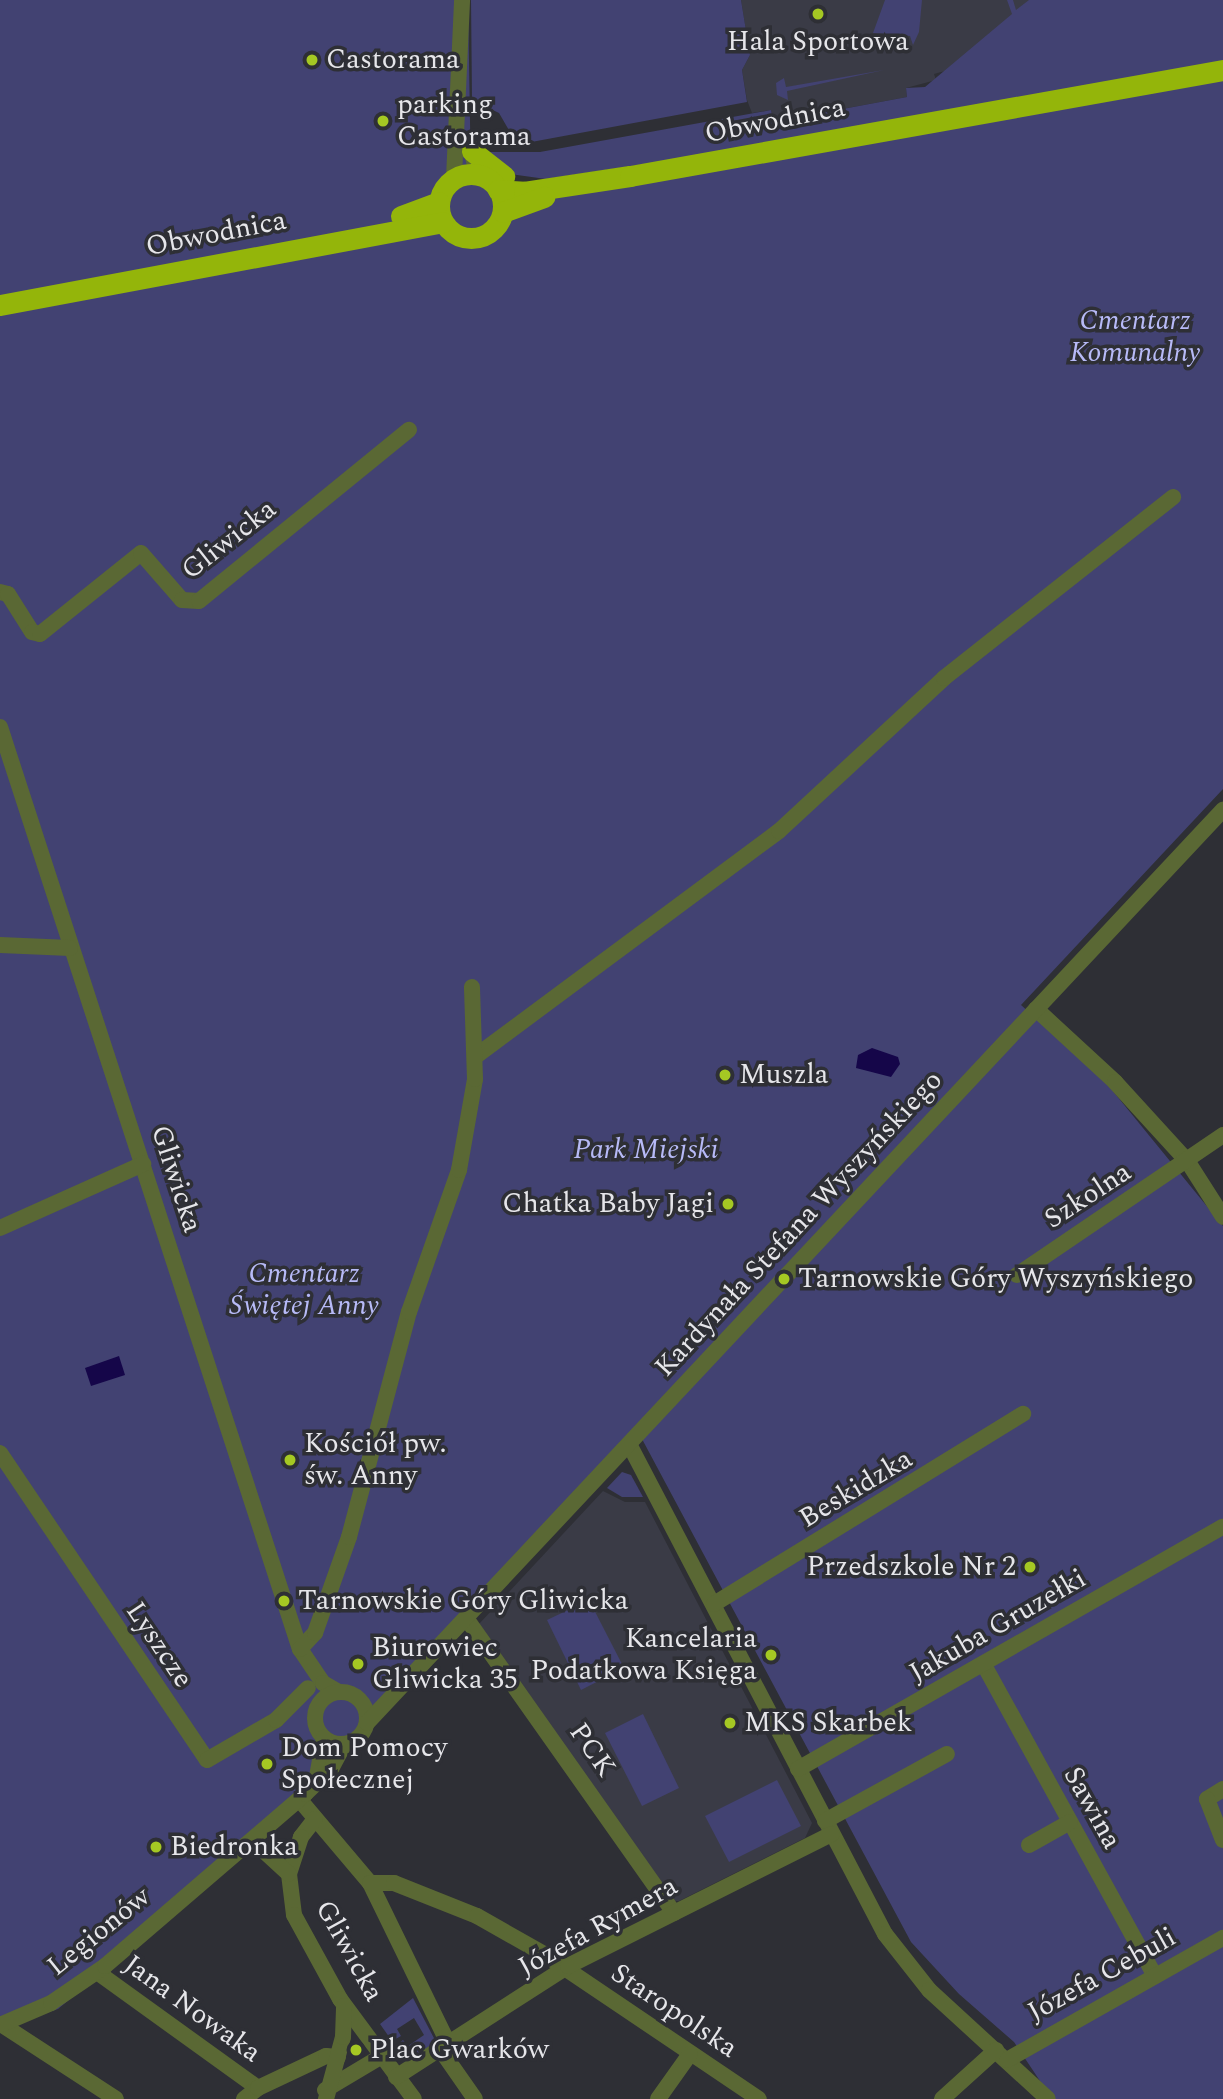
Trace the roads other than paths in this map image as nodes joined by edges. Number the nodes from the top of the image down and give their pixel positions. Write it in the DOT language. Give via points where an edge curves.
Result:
graph roads {
  1 [pos="462,0"];
  2 [pos="1223,70"];
  3 [pos="1061,99"];
  4 [pos="460,112"];
  5 [pos="472,151"];
  6 [pos="477,174"];
  7 [pos="454,178"];
  8 [pos="550,186"];
  9 [pos="498,190"];
  10 [pos="441,212"];
  11 [pos="503,212"];
  12 [pos="0,291"];
  13 [pos="0,305"];
  14 [pos="409,430"];
  15 [pos="1173,497"];
  16 [pos="0,592"];
  17 [pos="0,727"];
  18 [pos="1223,810"];
  19 [pos="0,945"];
  20 [pos="70,948"];
  21 [pos="471,987"];
  22 [pos="1036,1009"];
  23 [pos="476,1056"];
  24 [pos="1223,1135"];
  25 [pos="1188,1162"];
  26 [pos="143,1164"];
  27 [pos="1223,1217"];
  28 [pos="0,1228"];
  29 [pos="1017,1275"];
  30 [pos="1023,1415"];
  31 [pos="629,1444"];
  32 [pos="0,1453"];
  33 [pos="1223,1527"];
  34 [pos="714,1604"];
  35 [pos="466,1618"];
  36 [pos="300,1649"];
  37 [pos="984,1665"];
  38 [pos="413,1673"];
  39 [pos="308,1688"];
  40 [pos="337,1691"];
  41 [pos="361,1701"];
  42 [pos="317,1706"];
  43 [pos="367,1723"];
  44 [pos="324,1738"];
  45 [pos="344,1745"];
  46 [pos="947,1754"];
  47 [pos="799,1769"];
  48 [pos="316,1782"];
  49 [pos="1223,1789"];
  50 [pos="299,1799"];
  51 [pos="315,1819"];
  52 [pos="1070,1822"];
  53 [pos="829,1828"];
  54 [pos="251,1840"];
  55 [pos="1223,1840"];
  56 [pos="1028,1845"];
  57 [pos="289,1874"];
  58 [pos="370,1883"];
  59 [pos="674,1913"];
  60 [pos="1223,1938"];
  61 [pos="565,1969"];
  62 [pos="97,1972"];
  63 [pos="1155,1976"];
  64 [pos="344,2006"];
  65 [pos="30,2013"];
  66 [pos="0,2025"];
  67 [pos="444,2047"];
  68 [pos="38,2049"];
  69 [pos="690,2054"];
  70 [pos="1002,2055"];
  71 [pos="382,2056"];
  72 [pos="338,2057"];
  73 [pos="396,2077"];
  74 [pos="258,2088"];
  75 [pos="326,2095"];
  76 [pos="116,2099"];
  77 [pos="244,2099"];
  78 [pos="414,2099"];
  79 [pos="475,2099"];
  80 [pos="658,2099"];
  81 [pos="759,2099"];
  82 [pos="942,2099"];
  83 [pos="1048,2099"];
  1 -- 4 [label="street"];
  2 -- 3 [label="highway, Obwodnica"];
  3 -- 8 [label="highway, Obwodnica" via="630,176"];
  3 -- 11 [label="highway, Obwodnica" via="928,129 540,198"];
  4 -- 5 [label="street"];
  4 -- 7 [label="street"];
  5 -- 6 [label="street"];
  5 -- 8 [label="highway" via="513,181"];
  6 -- 7 [label="highway"];
  6 -- 9 [label="highway"];
  7 -- 10 [label="highway"];
  8 -- 9 [label="highway, Obwodnica" via="524,192"];
  9 -- 11 [label="highway"];
  10 -- 11 [label="highway" via="457,235 475,238 493,230"];
  10 -- 12 [label="highway, Obwodnica"];
  10 -- 13 [label="highway, Obwodnica"];
  14 -- 16 [label="street, Gliwicka" via="199,601 182,600 141,552 40,634 32,632 8,594"];
  15 -- 23 [label="street" via="944,678 779,831"];
  17 -- 20 [label="street, Gliwicka"];
  18 -- 22 [label="street, Kardynała Stefana Wyszyńskiego"];
  19 -- 20 [label="street"];
  20 -- 26 [label="street, Gliwicka"];
  21 -- 23 [label="street"];
  22 -- 25 [label="street" via="1115,1082"];
  22 -- 31 [label="street, Kardynała Stefana Wyszyńskiego"];
  23 -- 36 [label="street" via="459,1170 409,1312 354,1519 315,1633"];
  24 -- 25 [label="street, Szkolna"];
  25 -- 27 [label="street"];
  25 -- 29 [label="street, Szkolna"];
  26 -- 28 [label="street"];
  26 -- 36 [label="street, Gliwicka"];
  30 -- 34 [label="street, Beskidzka"];
  31 -- 34 [label="street"];
  31 -- 35 [label="street, Kardynała Stefana Wyszyńskiego"];
  32 -- 39 [label="street, Lyszcze" via="207,1760 276,1720"];
  33 -- 37 [label="street, Jakuba Gruzełki"];
  34 -- 47 [label="street"];
  35 -- 38 [label="street, Kardynała Stefana Wyszyńskiego"];
  35 -- 59 [label="street, PCK"];
  36 -- 39 [label="street, Gliwicka"];
  36 -- 40 [label="street, Gliwicka" via="323,1683"];
  37 -- 47 [label="street, Jakuba Gruzełki"];
  37 -- 52 [label="street, Sawina"];
  38 -- 41 [label="street, Kardynała Stefana Wyszyńskiego" via="384,1695"];
  38 -- 43 [label="street, Kardynała Stefana Wyszyńskiego"];
  39 -- 42 [label="street, Gliwicka"];
  40 -- 41 [label="street"];
  40 -- 42 [label="street"];
  41 -- 43 [label="street"];
  42 -- 44 [label="street" via="315,1723"];
  43 -- 45 [label="street" via="362,1734"];
  44 -- 45 [label="street"];
  44 -- 48 [label="street"];
  45 -- 48 [label="street, Legionów" via="331,1769"];
  46 -- 53 [label="street, Józefa Rymera"];
  47 -- 53 [label="street"];
  48 -- 50 [label="street, Legionów"];
  49 -- 55 [label="street" via="1207,1799 1209,1814"];
  50 -- 51 [label="street"];
  50 -- 54 [label="street, Legionów"];
  51 -- 57 [label="street, Gliwicka" via="301,1837"];
  51 -- 58 [label="street"];
  52 -- 56 [label="street"];
  52 -- 63 [label="street, Sawina"];
  53 -- 59 [label="street, Józefa Rymera"];
  53 -- 70 [label="street" via="869,1907 904,1961"];
  54 -- 57 [label="street, Gliwicka"];
  54 -- 62 [label="street, Legionów"];
  57 -- 64 [label="street, Gliwicka" via="294,1916"];
  58 -- 61 [label="street, Staropolska" via="394,1883 460,1908"];
  58 -- 67 [label="street" via="445,2037"];
  59 -- 61 [label="street, Józefa Rymera"];
  60 -- 63 [label="street, Józefa Cebuli"];
  61 -- 67 [label="street, Józefa Rymera"];
  61 -- 69 [label="street, Staropolska"];
  62 -- 65 [label="street, Legionów"];
  62 -- 74 [label="street, Jana Nowaka"];
  63 -- 70 [label="street, Józefa Cebuli"];
  64 -- 71 [label="street, Gliwicka"];
  64 -- 72 [label="street"];
  65 -- 66 [label="street, Legionów"];
  65 -- 68 [label="street" via="29,2031"];
  66 -- 68 [label="street"];
  67 -- 73 [label="street, Józefa Rymera"];
  67 -- 79 [label="street" via="444,2056"];
  68 -- 76 [label="street"];
  69 -- 80 [label="street"];
  69 -- 81 [label="street, Staropolska"];
  70 -- 82 [label="street, Józefa Cebuli"];
  70 -- 83 [label="street"];
  71 -- 73 [label="street, Gliwicka"];
  71 -- 75 [label="street"];
  72 -- 74 [label="street" via="326,2056"];
  72 -- 75 [label="street"];
  73 -- 78 [label="street, Gliwicka"];
  74 -- 77 [label="street"];
}
